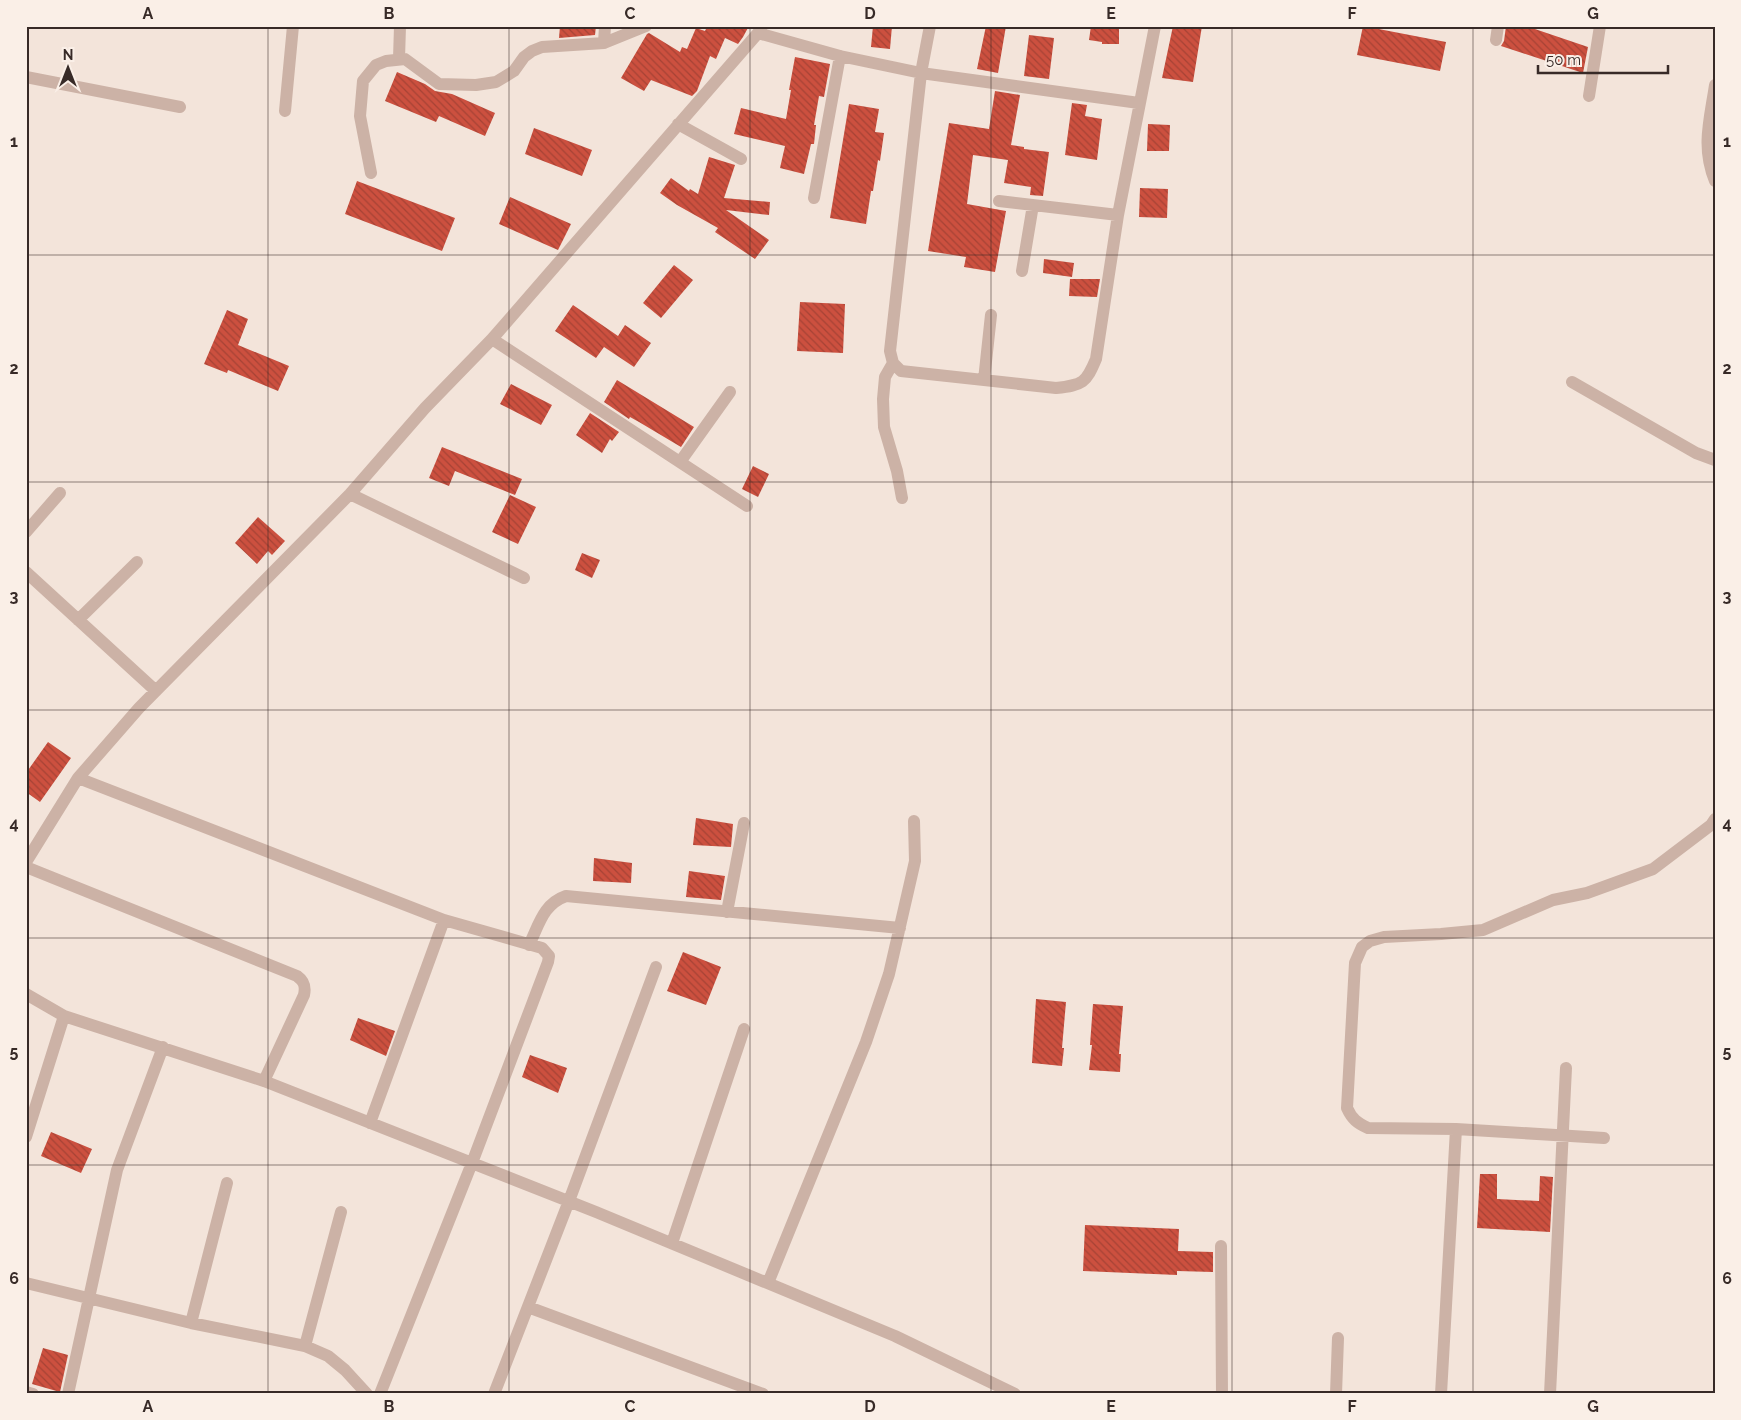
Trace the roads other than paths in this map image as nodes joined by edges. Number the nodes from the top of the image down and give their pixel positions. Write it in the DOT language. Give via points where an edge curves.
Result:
graph roads {
  1 [pos="293,26"];
  2 [pos="400,26"];
  3 [pos="605,26"];
  4 [pos="646,26"];
  5 [pos="930,26"];
  6 [pos="1155,26"];
  7 [pos="1498,26"];
  8 [pos="1600,26"];
  9 [pos="760,30"];
  10 [pos="1496,40"];
  11 [pos="604,43"];
  12 [pos="840,56"];
  13 [pos="399,59"];
  14 [pos="921,73"];
  15 [pos="26,77"];
  16 [pos="1715,85"];
  17 [pos="1589,96"];
  18 [pos="1139,103"];
  19 [pos="180,107"];
  20 [pos="285,110"];
  21 [pos="678,124"];
  22 [pos="741,159"];
  23 [pos="371,173"];
  24 [pos="1715,180"];
  25 [pos="814,198"];
  26 [pos="999,201"];
  27 [pos="1033,205"];
  28 [pos="1118,215"];
  29 [pos="1022,271"];
  30 [pos="991,315"];
  31 [pos="492,339"];
  32 [pos="893,364"];
  33 [pos="984,380"];
  34 [pos="1572,382"];
  35 [pos="730,392"];
  36 [pos="1715,460"];
  37 [pos="680,462"];
  38 [pos="60,493"];
  39 [pos="350,494"];
  40 [pos="902,498"];
  41 [pos="747,506"];
  42 [pos="26,532"];
  43 [pos="137,562"];
  44 [pos="26,572"];
  45 [pos="524,578"];
  46 [pos="78,620"];
  47 [pos="156,691"];
  48 [pos="78,778"];
  49 [pos="1715,820"];
  50 [pos="914,821"];
  51 [pos="744,823"];
  52 [pos="26,862"];
  53 [pos="26,867"];
  54 [pos="727,912"];
  55 [pos="444,920"];
  56 [pos="900,928"];
  57 [pos="529,945"];
  58 [pos="656,966"];
  59 [pos="26,994"];
  60 [pos="64,1016"];
  61 [pos="744,1029"];
  62 [pos="163,1047"];
  63 [pos="1566,1068"];
  64 [pos="264,1081"];
  65 [pos="370,1122"];
  66 [pos="1456,1129"];
  67 [pos="1563,1136"];
  68 [pos="26,1137"];
  69 [pos="1604,1138"];
  70 [pos="472,1163"];
  71 [pos="227,1183"];
  72 [pos="569,1201"];
  73 [pos="341,1212"];
  74 [pos="672,1243"];
  75 [pos="1221,1246"];
  76 [pos="768,1283"];
  77 [pos="26,1284"];
  78 [pos="88,1298"];
  79 [pos="528,1307"];
  80 [pos="191,1323"];
  81 [pos="1338,1338"];
  82 [pos="305,1346"];
  83 [pos="26,1392"];
  84 [pos="33,1394"];
  85 [pos="68,1394"];
  86 [pos="367,1394"];
  87 [pos="380,1394"];
  88 [pos="494,1394"];
  89 [pos="763,1394"];
  90 [pos="1015,1394"];
  91 [pos="1222,1394"];
  92 [pos="1336,1394"];
  93 [pos="1441,1394"];
  94 [pos="1550,1394"];
  1 -- 20 [label="street"];
  2 -- 13 [label="street"];
  3 -- 11 [label="street"];
  4 -- 11 [label="street"];
  5 -- 14 [label="street"];
  6 -- 18 [label="street"];
  7 -- 10 [label="street"];
  8 -- 17 [label="street"];
  9 -- 12 [label="street"];
  9 -- 21 [label="street"];
  11 -- 13 [label="street" via="542,47 532,51 514,71 496,82 476,85 439,84 410,62"];
  12 -- 14 [label="street"];
  12 -- 25 [label="street"];
  13 -- 23 [label="street" via="376,65 363,81 360,116"];
  14 -- 18 [label="street"];
  14 -- 32 [label="street" via="890,351"];
  15 -- 19 [label="street"];
  16 -- 24 [label="street" via="1706,143 1708,165"];
  18 -- 28 [label="street"];
  21 -- 22 [label="street"];
  21 -- 31 [label="street"];
  26 -- 27 [label="street"];
  27 -- 28 [label="street"];
  27 -- 29 [label="street"];
  28 -- 33 [label="street" via="1096,359 1088,378 1075,386 1056,388"];
  30 -- 33 [label="street"];
  31 -- 37 [label="street"];
  31 -- 39 [label="street" via="425,408"];
  32 -- 33 [label="street" via="901,371"];
  32 -- 40 [label="street" via="885,377 884,427"];
  34 -- 36 [label="street" via="1696,453"];
  35 -- 37 [label="street"];
  37 -- 41 [label="street"];
  38 -- 42 [label="street"];
  39 -- 45 [label="street"];
  39 -- 47 [label="street"];
  43 -- 46 [label="street"];
  44 -- 46 [label="street"];
  46 -- 47 [label="street"];
  47 -- 48 [label="street"];
  48 -- 52 [label="street"];
  48 -- 55 [label="street"];
  49 -- 66 [label="street" via="1653,869 1587,893 1553,900 1483,930 1384,937 1362,947 1355,963 1347,1108 1351,1117 1368,1128"];
  50 -- 56 [label="street" via="915,861"];
  51 -- 54 [label="street"];
  53 -- 64 [label="street" via="302,980 304,995"];
  54 -- 56 [label="street"];
  54 -- 57 [label="street" via="566,896 549,906"];
  55 -- 57 [label="street"];
  55 -- 65 [label="street"];
  56 -- 76 [label="street" via="889,974 866,1042"];
  57 -- 70 [label="street" via="546,951 548,962"];
  58 -- 72 [label="street"];
  59 -- 60 [label="street"];
  60 -- 62 [label="street"];
  60 -- 68 [label="street"];
  61 -- 74 [label="street"];
  62 -- 64 [label="street"];
  62 -- 78 [label="street" via="117,1170"];
  63 -- 67 [label="street"];
  64 -- 65 [label="street"];
  65 -- 70 [label="street"];
  66 -- 67 [label="street"];
  66 -- 93 [label="street"];
  67 -- 69 [label="street"];
  67 -- 94 [label="street"];
  70 -- 72 [label="street"];
  70 -- 87 [label="street"];
  71 -- 80 [label="street"];
  72 -- 74 [label="street"];
  72 -- 79 [label="street"];
  73 -- 82 [label="street"];
  74 -- 76 [label="street"];
  75 -- 91 [label="street"];
  76 -- 90 [label="street" via="895,1336"];
  77 -- 78 [label="street"];
  78 -- 80 [label="street"];
  78 -- 85 [label="street"];
  79 -- 88 [label="street"];
  79 -- 89 [label="street"];
  80 -- 82 [label="street"];
  81 -- 92 [label="street"];
  82 -- 86 [label="street" via="328,1356"];
  83 -- 84 [label="street"];
}
